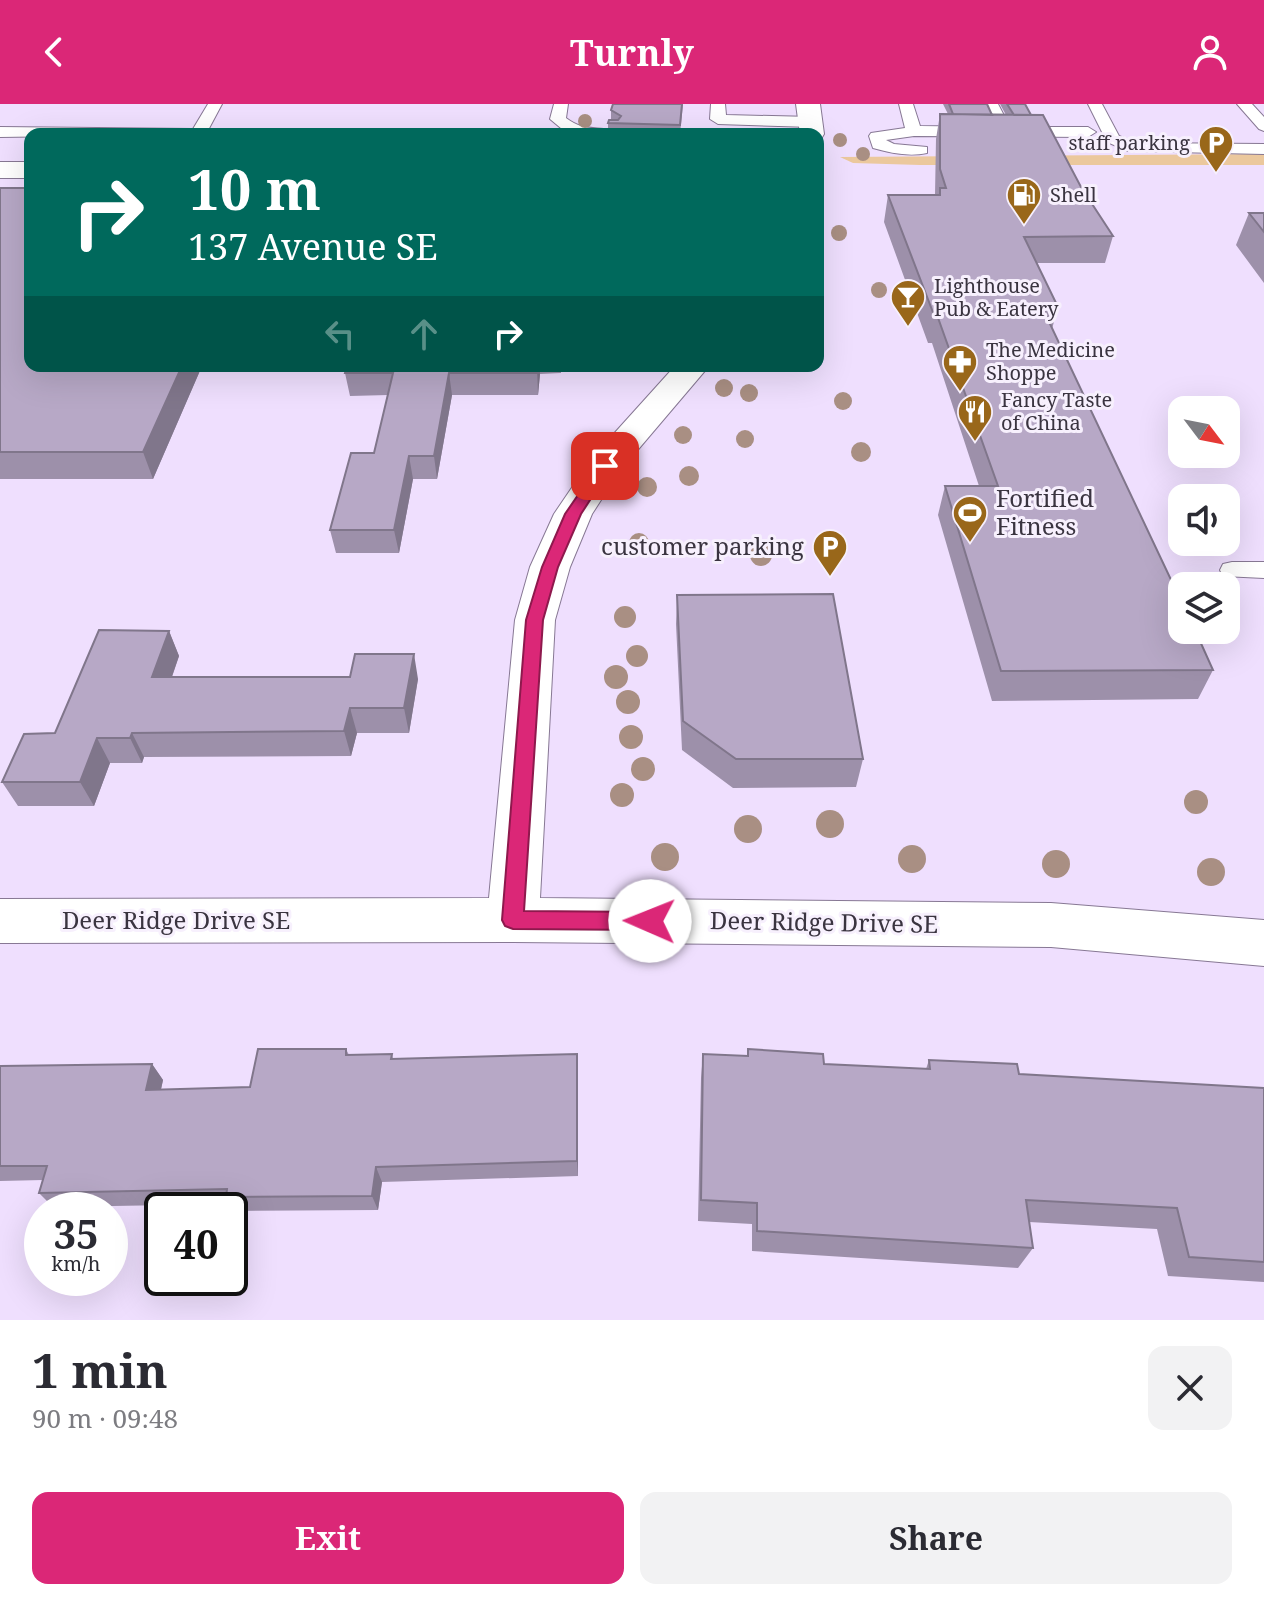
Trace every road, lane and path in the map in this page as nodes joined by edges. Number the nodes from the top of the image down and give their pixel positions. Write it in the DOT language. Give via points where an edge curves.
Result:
graph roads {
  1 [pos="215,104"];
  2 [pos="561,104"];
  3 [pos="906,104"];
  4 [pos="991,104"];
  5 [pos="1095,104"];
  6 [pos="1108,104"];
  7 [pos="1244,104"];
  8 [pos="1076,108"];
  9 [pos="718,112"];
  10 [pos="811,120"];
  11 [pos="1264,126"];
  12 [pos="202,128"];
  13 [pos="570,128"];
  14 [pos="914,131"];
  15 [pos="0,132"];
  16 [pos="24,132"];
  17 [pos="1005,132"];
  18 [pos="1088,132"];
  19 [pos="1085,149"];
  20 [pos="1142,149"];
  21 [pos="1264,149"];
  22 [pos="921,150"];
  23 [pos="0,170"];
  24 [pos="24,170"];
  25 [pos="688,372"];
  26 [pos="1232,570"];
  27 [pos="1264,570"];
  28 [pos="513,920"];
  29 [pos="0,921"];
  30 [pos="1264,943"];
  1 -- 12 [label="lane"];
  2 -- 13 [label="lane" via="558,119"];
  3 -- 14 [label="lane"];
  4 -- 17 [label="lane"];
  5 -- 20 [label="lane" via="1113,139"];
  6 -- 20 [label="lane"];
  7 -- 11 [label="lane"];
  8 -- 18 [label="lane"];
  9 -- 10 [label="lane"];
  14 -- 17 [label="lane"];
  14 -- 22 [label="lane" via="877,136 879,145"];
  15 -- 16 [label="lane"];
  17 -- 18 [label="lane"];
  18 -- 19 [label="lane" via="1092,142"];
  20 -- 21 [label="lane"];
  23 -- 24 [label="street"];
  25 -- 28 [label="street" via="605,466 573,514 550,567 535,620"];
  26 -- 27 [label="lane"];
  28 -- 29 [label="street, Deer Ridge Drive SE"];
  28 -- 30 [label="street, Deer Ridge Drive SE" via="1051,925"];
}
